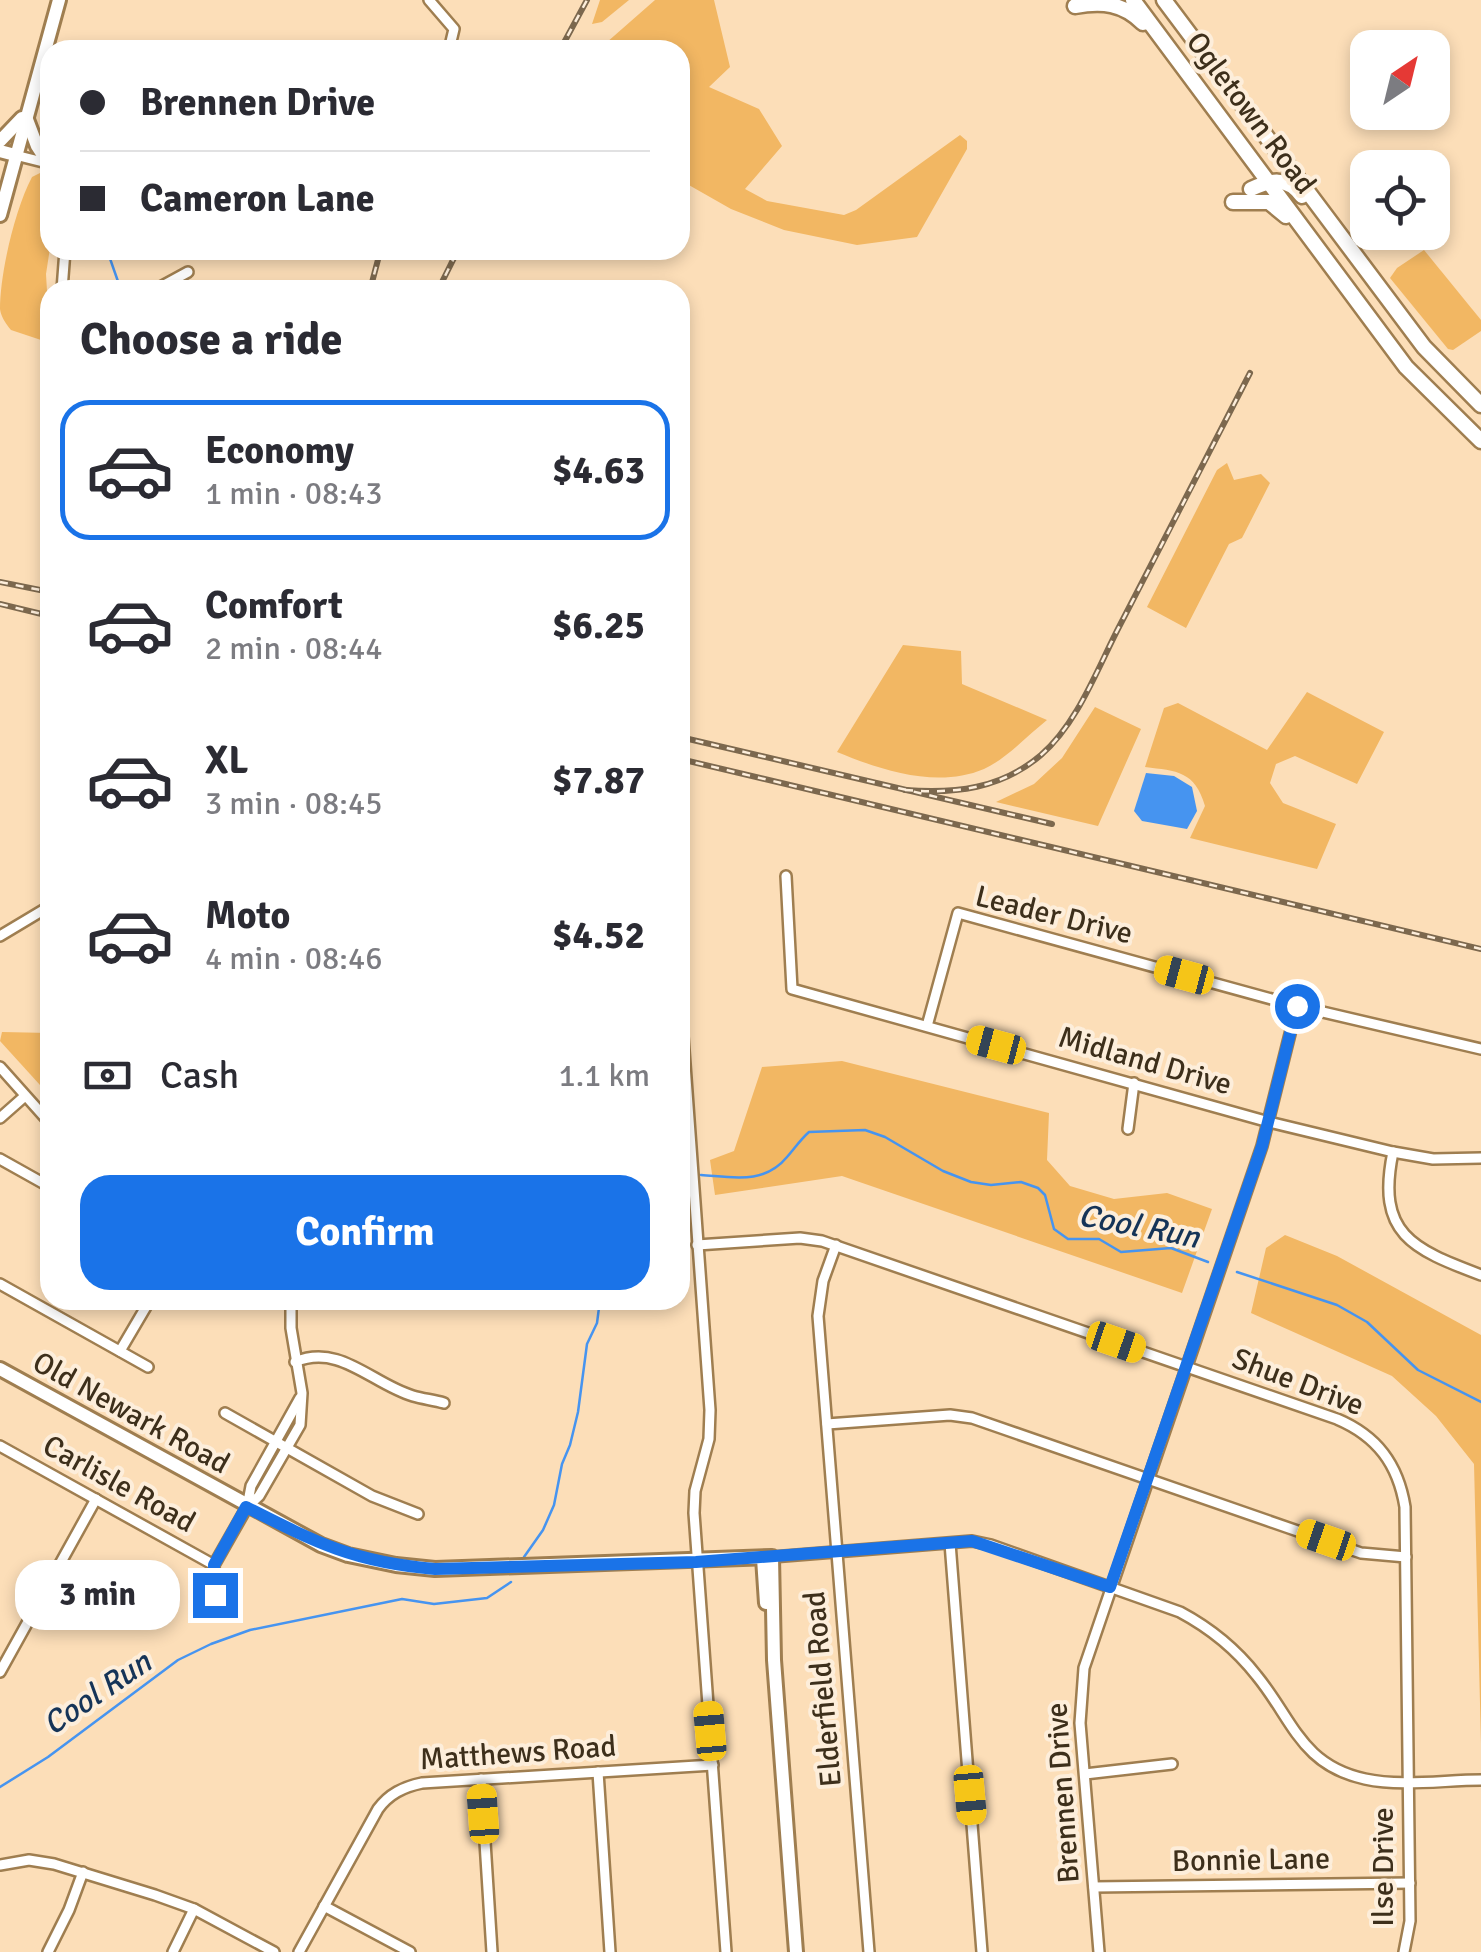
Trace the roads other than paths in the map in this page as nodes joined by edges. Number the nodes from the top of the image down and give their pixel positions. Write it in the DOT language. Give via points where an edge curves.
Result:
graph roads {
  1 [pos="59,0"];
  2 [pos="429,0"];
  3 [pos="1078,0"];
  4 [pos="1133,0"];
  5 [pos="1164,0"];
  6 [pos="48,40"];
  7 [pos="451,40"];
  8 [pos="1163,40"];
  9 [pos="40,68"];
  10 [pos="27,115"];
  11 [pos="0,141"];
  12 [pos="40,150"];
  13 [pos="0,151"];
  14 [pos="15,155"];
  15 [pos="40,161"];
  16 [pos="1268,181"];
  17 [pos="3,186"];
  18 [pos="1251,189"];
  19 [pos="1233,202"];
  20 [pos="0,214"];
  21 [pos="1315,245"];
  22 [pos="1360,264"];
  23 [pos="188,272"];
  24 [pos="173,280"];
  25 [pos="1481,405"];
  26 [pos="1481,440"];
  27 [pos="786,876"];
  28 [pos="40,912"];
  29 [pos="0,936"];
  30 [pos="1297,1006"];
  31 [pos="927,1026"];
  32 [pos="1481,1049"];
  33 [pos="0,1068"];
  34 [pos="1134,1083"];
  35 [pos="25,1096"];
  36 [pos="40,1112"];
  37 [pos="0,1118"];
  38 [pos="1269,1122"];
  39 [pos="1128,1129"];
  40 [pos="690,1142"];
  41 [pos="1393,1152"];
  42 [pos="1481,1158"];
  43 [pos="0,1159"];
  44 [pos="40,1181"];
  45 [pos="697,1245"];
  46 [pos="836,1245"];
  47 [pos="1481,1275"];
  48 [pos="0,1284"];
  49 [pos="40,1306"];
  50 [pos="47,1310"];
  51 [pos="144,1310"];
  52 [pos="292,1310"];
  53 [pos="120,1351"];
  54 [pos="295,1362"];
  55 [pos="1186,1366"];
  56 [pos="148,1367"];
  57 [pos="0,1369"];
  58 [pos="444,1402"];
  59 [pos="225,1413"];
  60 [pos="826,1424"];
  61 [pos="0,1446"];
  62 [pos="281,1446"];
  63 [pos="1147,1478"];
  64 [pos="96,1499"];
  65 [pos="246,1507"];
  66 [pos="418,1514"];
  67 [pos="950,1543"];
  68 [pos="837,1552"];
  69 [pos="1406,1557"];
  70 [pos="768,1558"];
  71 [pos="732,1560"];
  72 [pos="696,1562"];
  73 [pos="214,1565"];
  74 [pos="764,1582"];
  75 [pos="1110,1587"];
  76 [pos="215,1595"];
  77 [pos="774,1660"];
  78 [pos="0,1672"];
  79 [pos="1172,1764"];
  80 [pos="713,1765"];
  81 [pos="598,1772"];
  82 [pos="1084,1774"];
  83 [pos="481,1779"];
  84 [pos="1481,1780"];
  85 [pos="1408,1781"];
  86 [pos="0,1865"];
  87 [pos="83,1872"];
  88 [pos="1410,1883"];
  89 [pos="1094,1886"];
  90 [pos="324,1906"];
  91 [pos="194,1909"];
  92 [pos="48,1952"];
  93 [pos="173,1952"];
  94 [pos="274,1952"];
  95 [pos="298,1952"];
  96 [pos="410,1952"];
  97 [pos="492,1952"];
  98 [pos="610,1952"];
  99 [pos="726,1952"];
  100 [pos="796,1952"];
  101 [pos="869,1952"];
  102 [pos="982,1952"];
  103 [pos="1099,1952"];
  104 [pos="1404,1952"];
  1 -- 6 [label="street"];
  2 -- 7 [label="street" via="454,28"];
  3 -- 8 [label="main road" via="1075,6 1120,6"];
  4 -- 8 [label="main road, Ogletown Road"];
  5 -- 22 [label="main road, Ogletown Road"];
  8 -- 16 [label="main road, Ogletown Road"];
  9 -- 10 [label="street"];
  10 -- 11 [label="street"];
  10 -- 12 [label="street"];
  10 -- 14 [label="street"];
  13 -- 14 [label="street"];
  14 -- 15 [label="street"];
  14 -- 17 [label="street"];
  16 -- 18 [label="main road"];
  16 -- 21 [label="main road, Ogletown Road"];
  16 -- 22 [label="main road" via="1297,189"];
  17 -- 20 [label="street"];
  19 -- 21 [label="main road" via="1269,202"];
  21 -- 26 [label="main road, Ogletown Road" via="1406,366"];
  22 -- 25 [label="main road, Ogletown Road"];
  23 -- 24 [label="street"];
  27 -- 31 [label="street, Midland Drive" via="792,989"];
  28 -- 29 [label="street"];
  30 -- 31 [label="street, Leader Drive" via="958,913"];
  30 -- 32 [label="street, Leader Drive"];
  30 -- 38 [label="street, Brennen Drive"];
  31 -- 34 [label="street, Midland Drive"];
  33 -- 35 [label="street"];
  34 -- 38 [label="street, Midland Drive"];
  34 -- 39 [label="street"];
  35 -- 36 [label="street"];
  35 -- 37 [label="street"];
  38 -- 41 [label="street, Midland Drive"];
  38 -- 55 [label="street, Brennen Drive"];
  40 -- 45 [label="street"];
  41 -- 42 [label="street, Midland Drive"];
  41 -- 47 [label="street" via="1386,1196 1406,1237 1424,1252"];
  43 -- 44 [label="street"];
  45 -- 46 [label="street, Shue Drive" via="800,1238"];
  45 -- 72 [label="street" via="710,1426 695,1491"];
  46 -- 55 [label="street, Shue Drive"];
  46 -- 60 [label="street, Elderfield Road" via="818,1316"];
  48 -- 49 [label="street"];
  50 -- 53 [label="street"];
  51 -- 53 [label="street"];
  52 -- 54 [label="street"];
  53 -- 56 [label="street"];
  54 -- 58 [label="street" via="334,1358 410,1396"];
  54 -- 62 [label="street" via="300,1425"];
  55 -- 63 [label="street, Brennen Drive"];
  55 -- 69 [label="street, Shue Drive" via="1337,1419 1374,1442 1399,1479"];
  57 -- 65 [label="street, Old Newark Road"];
  59 -- 62 [label="street"];
  60 -- 63 [label="street" via="962,1416"];
  60 -- 68 [label="street, Elderfield Road"];
  61 -- 64 [label="street, Carlisle Road"];
  62 -- 65 [label="street" via="260,1496"];
  62 -- 66 [label="street"];
  63 -- 69 [label="street" via="1362,1552"];
  63 -- 75 [label="street, Brennen Drive"];
  64 -- 73 [label="street, Carlisle Road"];
  64 -- 78 [label="street"];
  65 -- 72 [label="street, Old Newark Road" via="321,1545 396,1565"];
  65 -- 73 [label="street"];
  67 -- 68 [label="street"];
  67 -- 75 [label="street" via="991,1545"];
  67 -- 102 [label="street"];
  68 -- 70 [label="street"];
  68 -- 101 [label="street, Elderfield Road"];
  69 -- 85 [label="street, Shue Drive"];
  70 -- 71 [label="street, Old Newark Road"];
  70 -- 74 [label="street"];
  70 -- 77 [label="street"];
  71 -- 72 [label="street, Old Newark Road"];
  71 -- 74 [label="street"];
  72 -- 80 [label="street"];
  73 -- 76 [label="street"];
  74 -- 77 [label="street"];
  75 -- 82 [label="street, Brennen Drive" via="1081,1685"];
  75 -- 85 [label="street" via="1180,1612 1222,1639 1318,1758 1362,1778"];
  77 -- 100 [label="street"];
  79 -- 82 [label="street"];
  80 -- 81 [label="street, Matthews Road"];
  80 -- 99 [label="street"];
  81 -- 83 [label="street, Matthews Road"];
  81 -- 98 [label="street"];
  82 -- 89 [label="street, Brennen Drive"];
  83 -- 90 [label="street, Matthews Road" via="422,1783 390,1796"];
  83 -- 97 [label="street"];
  84 -- 85 [label="street"];
  85 -- 88 [label="street, Ilse Drive"];
  86 -- 87 [label="street" via="42,1862"];
  87 -- 91 [label="street"];
  87 -- 92 [label="street"];
  88 -- 89 [label="street, Bonnie Lane"];
  88 -- 104 [label="street, Ilse Drive"];
  89 -- 103 [label="street, Brennen Drive"];
  90 -- 95 [label="street, Matthews Road"];
  90 -- 96 [label="street"];
  91 -- 93 [label="street"];
  91 -- 94 [label="street"];
}
